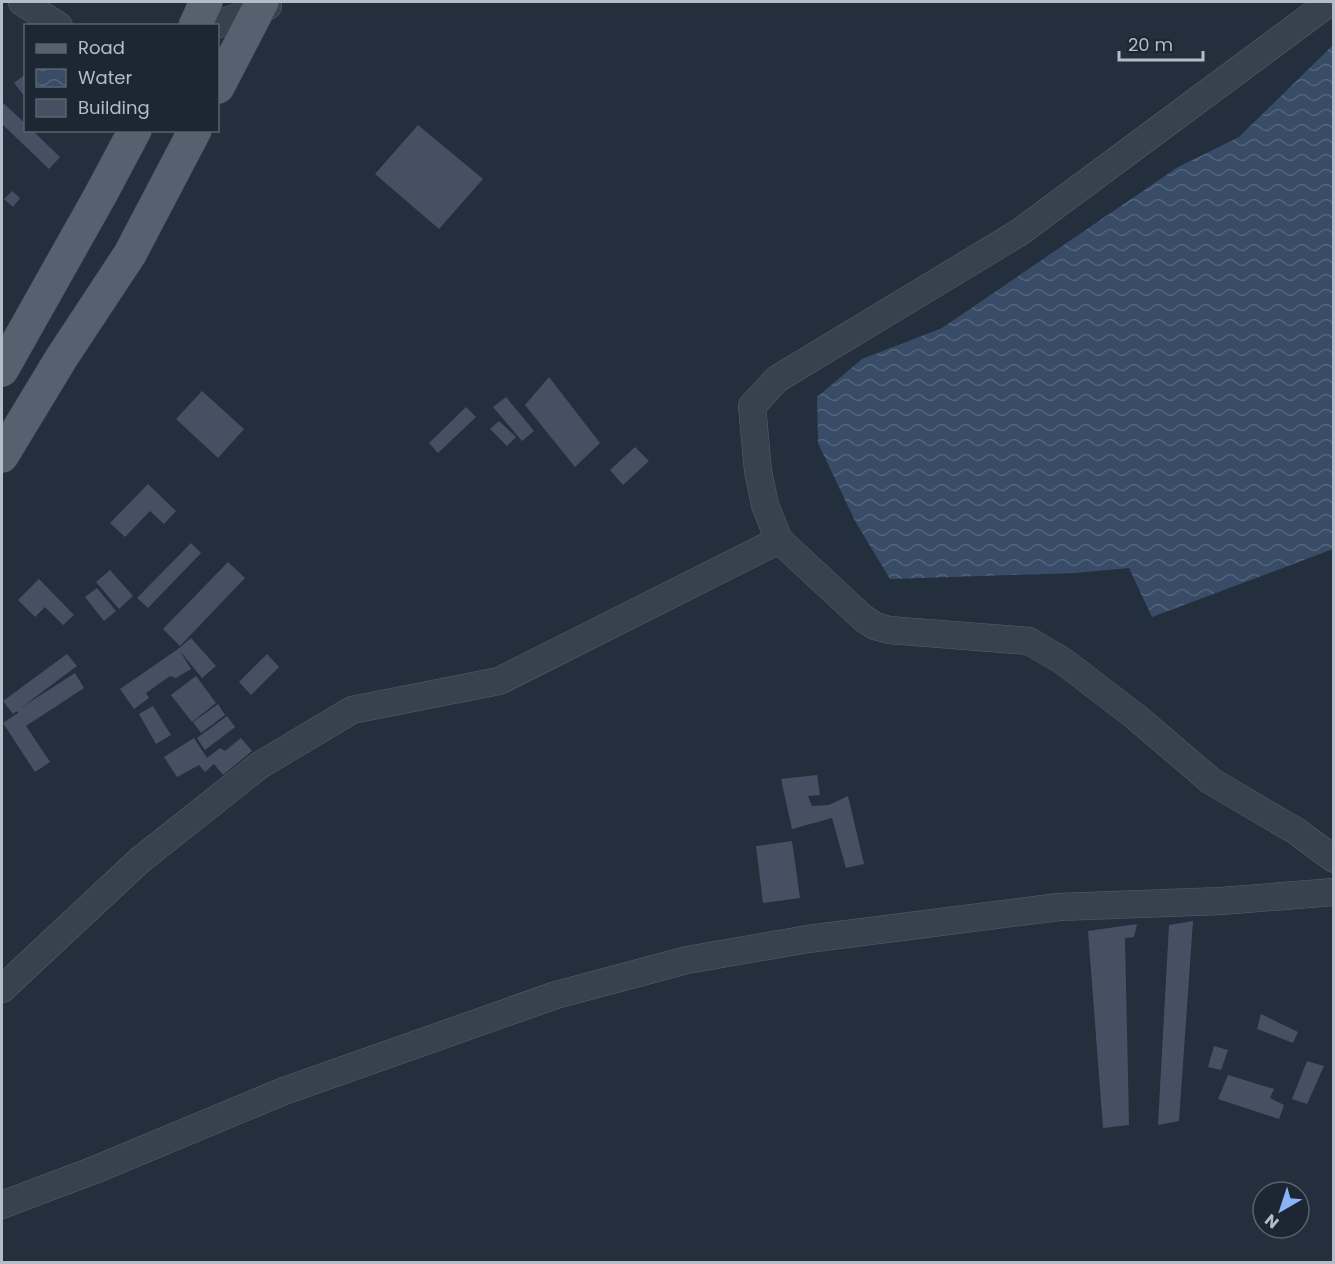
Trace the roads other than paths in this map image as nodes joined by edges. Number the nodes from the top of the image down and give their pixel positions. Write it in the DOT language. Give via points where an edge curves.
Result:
graph roads {
  1 [pos="22,2"];
  2 [pos="206,2"];
  3 [pos="1330,2"];
  4 [pos="266,4"];
  5 [pos="56,24"];
  6 [pos="196,24"];
  7 [pos="218,24"];
  8 [pos="219,85"];
  9 [pos="134,132"];
  10 [pos="194,132"];
  11 [pos="2,370"];
  12 [pos="2,456"];
  13 [pos="778,540"];
  14 [pos="1334,859"];
  15 [pos="1334,892"];
  16 [pos="2,989"];
  17 [pos="2,1205"];
  1 -- 5 [label="street"];
  2 -- 6 [label="main road"];
  3 -- 13 [label="street" via="1020,232 777,380 752,406 758,471"];
  4 -- 7 [label="street"];
  4 -- 8 [label="main road"];
  9 -- 11 [label="main road"];
  10 -- 12 [label="main road" via="130,254"];
  13 -- 14 [label="street" via="875,626 1029,641 1063,661 1136,717 1211,782 1296,831"];
  13 -- 16 [label="street" via="499,681 352,710 260,765 140,860"];
  15 -- 17 [label="street" via="1059,907 808,939 687,960 556,995 295,1087"];
}
